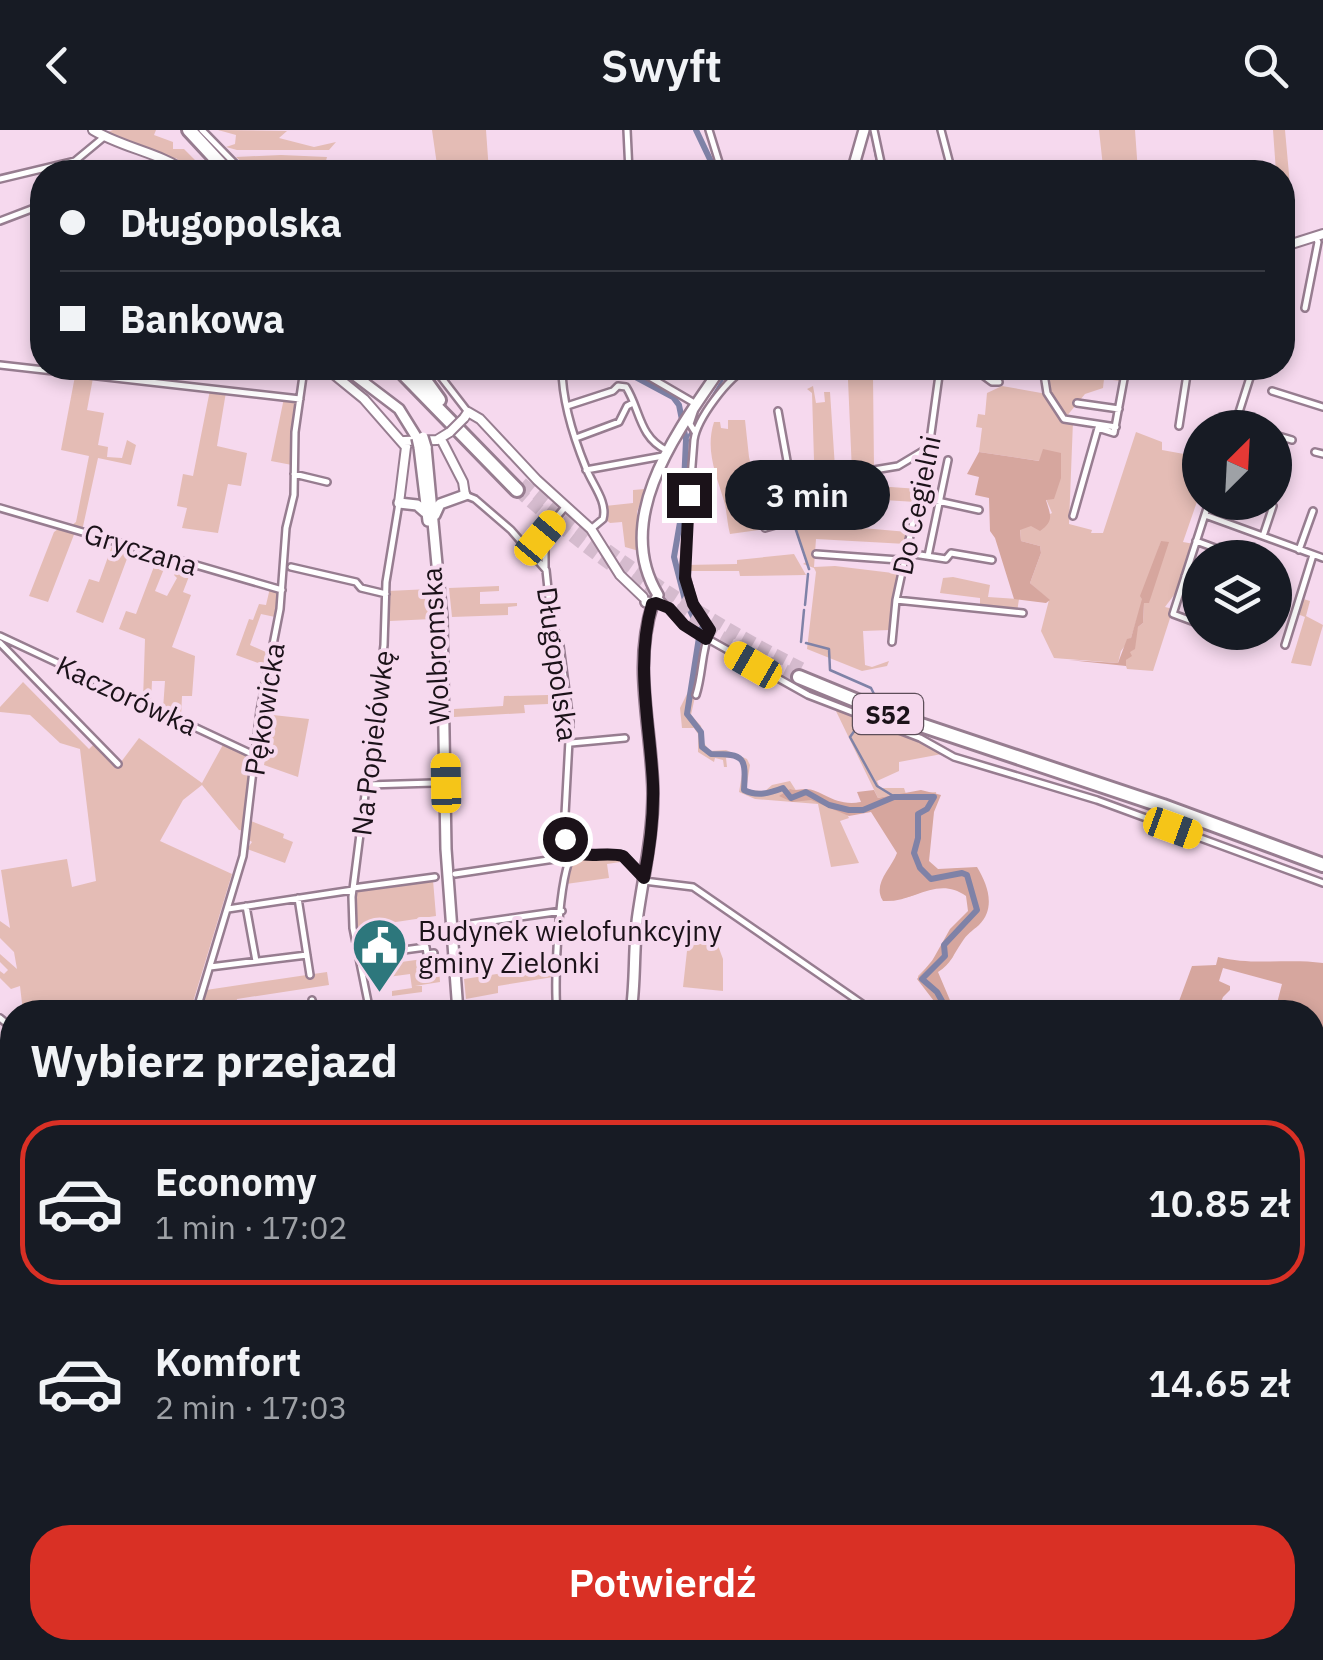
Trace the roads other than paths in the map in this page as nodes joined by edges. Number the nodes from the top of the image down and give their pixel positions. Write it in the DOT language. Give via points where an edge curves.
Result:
graph roads {
  1 [pos="93,130"];
  2 [pos="178,130"];
  3 [pos="189,130"];
  4 [pos="202,130"];
  5 [pos="627,130"];
  6 [pos="709,130"];
  7 [pos="864,130"];
  8 [pos="874,130"];
  9 [pos="941,130"];
  10 [pos="104,137"];
  11 [pos="77,160"];
  12 [pos="164,160"];
  13 [pos="208,160"];
  14 [pos="210,160"];
  15 [pos="231,160"];
  16 [pos="628,160"];
  17 [pos="718,160"];
  18 [pos="855,160"];
  19 [pos="880,160"];
  20 [pos="949,160"];
  21 [pos="30,172"];
  22 [pos="0,179"];
  23 [pos="30,210"];
  24 [pos="0,221"];
  25 [pos="1319,235"];
  26 [pos="1295,242"];
  27 [pos="1305,308"];
  28 [pos="0,365"];
  29 [pos="30,368"];
  30 [pos="132,380"];
  31 [pos="302,380"];
  32 [pos="341,380"];
  33 [pos="361,380"];
  34 [pos="369,380"];
  35 [pos="395,380"];
  36 [pos="406,380"];
  37 [pos="423,380"];
  38 [pos="442,380"];
  39 [pos="563,380"];
  40 [pos="652,380"];
  41 [pos="712,380"];
  42 [pos="728,380"];
  43 [pos="938,380"];
  44 [pos="989,380"];
  45 [pos="1046,380"];
  46 [pos="1124,380"];
  47 [pos="1186,380"];
  48 [pos="1249,380"];
  49 [pos="998,382"];
  50 [pos="1272,391"];
  51 [pos="300,399"];
  52 [pos="633,402"];
  53 [pos="1077,403"];
  54 [pos="566,406"];
  55 [pos="1323,408"];
  56 [pos="1119,409"];
  57 [pos="691,410"];
  58 [pos="1240,410"];
  59 [pos="778,411"];
  60 [pos="466,415"];
  61 [pos="1179,426"];
  62 [pos="1116,427"];
  63 [pos="693,430"];
  64 [pos="444,434"];
  65 [pos="576,438"];
  66 [pos="415,443"];
  67 [pos="929,448"];
  68 [pos="664,453"];
  69 [pos="948,460"];
  70 [pos="586,470"];
  71 [pos="294,474"];
  72 [pos="327,482"];
  73 [pos="428,483"];
  74 [pos="465,495"];
  75 [pos="918,497"];
  76 [pos="446,501"];
  77 [pos="939,502"];
  78 [pos="405,503"];
  79 [pos="566,506"];
  80 [pos="0,508"];
  81 [pos="980,510"];
  82 [pos="1313,511"];
  83 [pos="798,516"];
  84 [pos="1073,516"];
  85 [pos="1219,520"];
  86 [pos="1268,520"];
  87 [pos="431,524"];
  88 [pos="765,528"];
  89 [pos="592,529"];
  90 [pos="1263,536"];
  91 [pos="540,538"];
  92 [pos="530,549"];
  93 [pos="1299,550"];
  94 [pos="907,553"];
  95 [pos="816,554"];
  96 [pos="1313,555"];
  97 [pos="928,556"];
  98 [pos="1323,558"];
  99 [pos="900,560"];
  100 [pos="992,560"];
  101 [pos="291,566"];
  102 [pos="545,566"];
  103 [pos="1182,587"];
  104 [pos="282,590"];
  105 [pos="1181,591"];
  106 [pos="386,594"];
  107 [pos="650,596"];
  108 [pos="896,600"];
  109 [pos="1023,613"];
  110 [pos="1182,617"];
  111 [pos="1292,620"];
  112 [pos="0,636"];
  113 [pos="704,637"];
  114 [pos="892,642"];
  115 [pos="0,643"];
  116 [pos="696,695"];
  117 [pos="625,738"];
  118 [pos="570,743"];
  119 [pos="254,755"];
  120 [pos="118,764"];
  121 [pos="434,782"];
  122 [pos="367,785"];
  123 [pos="570,855"];
  124 [pos="1323,856"];
  125 [pos="1323,865"];
  126 [pos="456,874"];
  127 [pos="643,874"];
  128 [pos="436,877"];
  129 [pos="1323,883"];
  130 [pos="353,889"];
  131 [pos="298,898"];
  132 [pos="246,906"];
  133 [pos="228,909"];
  134 [pos="562,911"];
  135 [pos="463,924"];
  136 [pos="434,953"];
  137 [pos="306,954"];
  138 [pos="359,956"];
  139 [pos="256,961"];
  140 [pos="210,967"];
  141 [pos="310,975"];
  142 [pos="200,1000"];
  143 [pos="368,1000"];
  144 [pos="454,1000"];
  145 [pos="557,1000"];
  146 [pos="633,1000"];
  147 [pos="857,1000"];
  1 -- 10 [label="street"];
  2 -- 13 [label="highway"];
  3 -- 14 [label="highway"];
  4 -- 15 [label="street"];
  5 -- 16 [label="street"];
  6 -- 17 [label="street"];
  7 -- 18 [label="main road"];
  8 -- 19 [label="street"];
  9 -- 20 [label="street"];
  10 -- 11 [label="street"];
  10 -- 12 [label="street"];
  21 -- 22 [label="street"];
  23 -- 24 [label="street"];
  25 -- 26 [label="street"];
  25 -- 27 [label="street"];
  28 -- 29 [label="street"];
  30 -- 51 [label="street"];
  31 -- 51 [label="street, Pękowicka"];
  32 -- 66 [label="street"];
  33 -- 66 [label="main road" via="395,405"];
  34 -- 66 [label="main road" via="403,405"];
  35 -- 64 [label="highway"];
  36 -- 64 [label="highway"];
  37 -- 64 [label="highway" via="520,486"];
  38 -- 60 [label="street"];
  39 -- 54 [label="street"];
  40 -- 57 [label="street"];
  41 -- 57 [label="main road"];
  42 -- 63 [label="street"];
  43 -- 67 [label="street, Do Cegielni"];
  44 -- 49 [label="street"];
  45 -- 62 [label="street" via="1064,418"];
  46 -- 56 [label="street"];
  47 -- 61 [label="street"];
  48 -- 58 [label="street"];
  50 -- 55 [label="street"];
  51 -- 71 [label="street, Pękowicka"];
  52 -- 54 [label="street" via="628,389 618,386"];
  52 -- 65 [label="street" via="616,424"];
  52 -- 68 [label="street"];
  53 -- 56 [label="street"];
  54 -- 65 [label="street"];
  56 -- 62 [label="street"];
  57 -- 63 [label="street"];
  57 -- 68 [label="main road"];
  59 -- 83 [label="street"];
  60 -- 64 [label="street, bridge"];
  60 -- 79 [label="street" via="480,420"];
  62 -- 84 [label="street" via="1098,428"];
  63 -- 113 [label="street" via="684,568 693,604 710,628"];
  64 -- 66 [label="street"];
  64 -- 74 [label="street"];
  65 -- 70 [label="street"];
  66 -- 73 [label="main road, Wolbromska"];
  66 -- 78 [label="street, Na Popielówkę"];
  67 -- 75 [label="street, Do Cegielni"];
  67 -- 83 [label="street" via="898,466 856,473 818,494"];
  68 -- 70 [label="street"];
  68 -- 107 [label="main road" via="643,524"];
  69 -- 77 [label="street"];
  70 -- 89 [label="street" via="605,512"];
  71 -- 72 [label="street"];
  71 -- 104 [label="street, Pękowicka"];
  73 -- 76 [label="main road"];
  73 -- 78 [label="main road" via="420,498"];
  73 -- 87 [label="main road, Wolbromska"];
  74 -- 76 [label="main road"];
  74 -- 92 [label="street, Długopolska"];
  75 -- 77 [label="street"];
  75 -- 94 [label="street, Do Cegielni"];
  76 -- 87 [label="main road"];
  77 -- 81 [label="street"];
  77 -- 97 [label="street"];
  78 -- 87 [label="main road" via="421,507"];
  78 -- 106 [label="street, Na Popielówkę"];
  79 -- 89 [label="street"];
  79 -- 91 [label="street"];
  80 -- 104 [label="street, Gryczana"];
  82 -- 93 [label="street"];
  83 -- 88 [label="street"];
  85 -- 90 [label="street"];
  86 -- 90 [label="street"];
  87 -- 144 [label="main road, Wolbromska" via="441,854"];
  89 -- 107 [label="street" via="627,583"];
  90 -- 93 [label="street"];
  91 -- 92 [label="street"];
  91 -- 102 [label="street"];
  92 -- 102 [label="street, Długopolska"];
  93 -- 96 [label="street"];
  94 -- 97 [label="street"];
  94 -- 108 [label="street, Do Cegielni"];
  95 -- 99 [label="street"];
  96 -- 98 [label="street"];
  96 -- 111 [label="street"];
  97 -- 100 [label="street"];
  101 -- 106 [label="street"];
  102 -- 118 [label="street, Długopolska"];
  103 -- 105 [label="street"];
  104 -- 119 [label="street, Pękowicka"];
  105 -- 110 [label="street" via="1173,614"];
  106 -- 122 [label="street, Na Popielówkę"];
  107 -- 113 [label="street"];
  107 -- 127 [label="main road" via="643,702 653,796"];
  108 -- 109 [label="street"];
  108 -- 114 [label="street, Do Cegielni"];
  112 -- 119 [label="street, Kaczorówka"];
  113 -- 116 [label="street"];
  113 -- 129 [label="street" via="796,690 954,757 1097,800"];
  115 -- 120 [label="street"];
  117 -- 118 [label="street"];
  118 -- 123 [label="street, Długopolska" via="564,836"];
  119 -- 133 [label="street, Pękowicka" via="244,852"];
  121 -- 122 [label="street"];
  122 -- 130 [label="street, Na Popielówkę"];
  123 -- 126 [label="street"];
  123 -- 127 [label="street" via="617,853"];
  123 -- 134 [label="street, Długopolska"];
  124 -- 125 [label="highway, S52" via="801,673 886,713"];
  127 -- 146 [label="main road"];
  127 -- 147 [label="street" via="693,887"];
  128 -- 130 [label="street"];
  130 -- 131 [label="street"];
  130 -- 138 [label="street, Na Popielówkę"];
  131 -- 132 [label="street"];
  131 -- 137 [label="street"];
  132 -- 133 [label="street"];
  132 -- 139 [label="street"];
  133 -- 140 [label="street, Pękowicka"];
  134 -- 135 [label="street"];
  134 -- 145 [label="street, Długopolska"];
  136 -- 138 [label="street" via="426,947"];
  137 -- 139 [label="street"];
  137 -- 141 [label="street"];
  138 -- 143 [label="street, Na Popielówkę"];
  139 -- 140 [label="street"];
  140 -- 142 [label="street, Pękowicka"];
}
